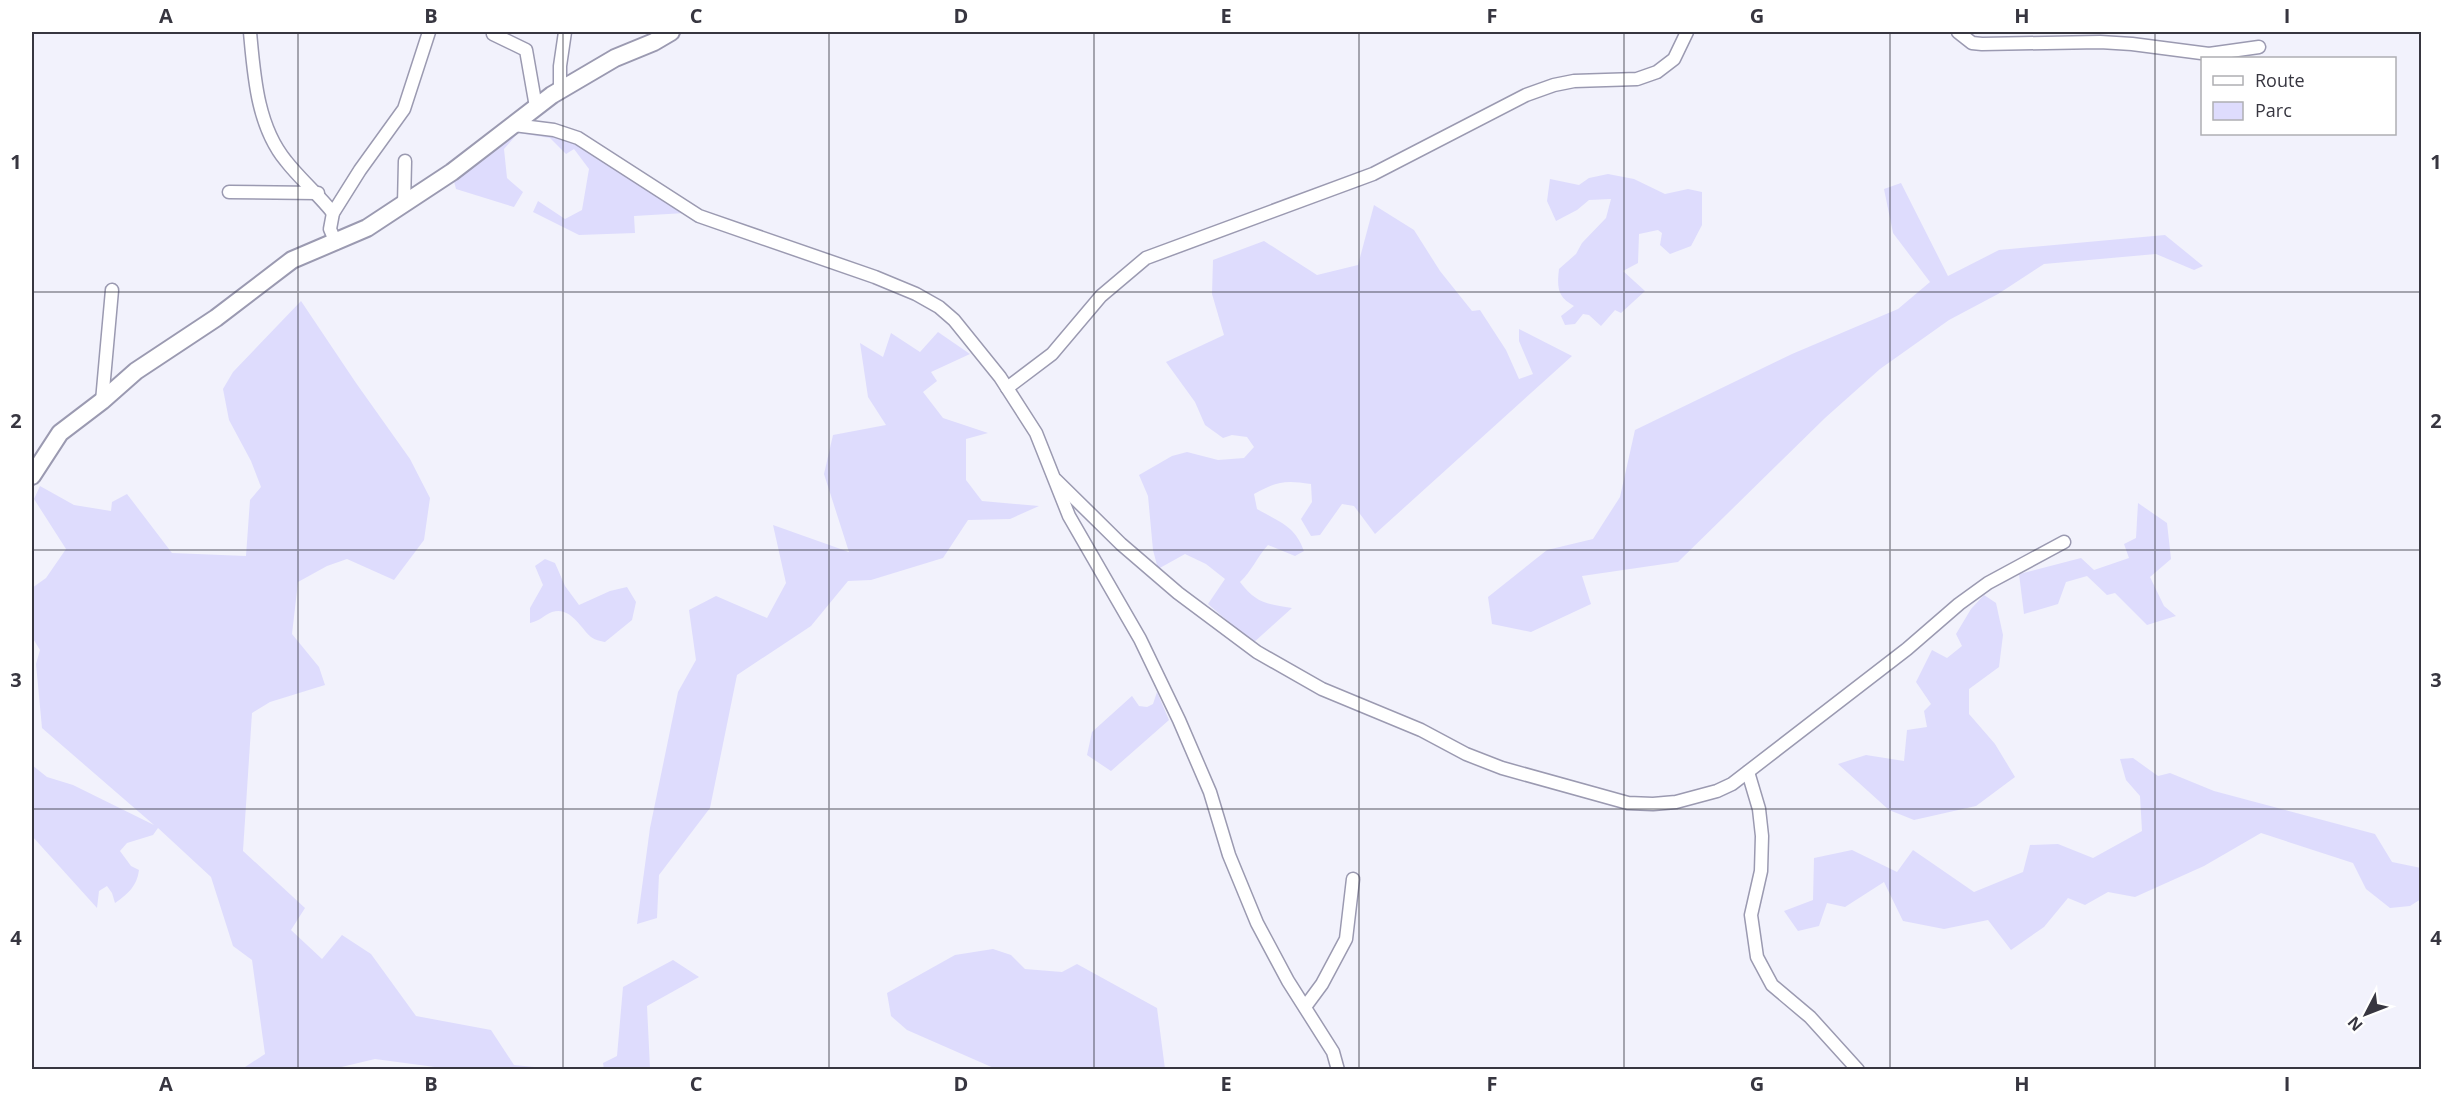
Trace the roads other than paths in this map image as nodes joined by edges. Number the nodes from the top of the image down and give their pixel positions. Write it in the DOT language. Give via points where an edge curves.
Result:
graph roads {
  1 [pos="250,32"];
  2 [pos="429,32"];
  3 [pos="566,32"];
  4 [pos="671,32"];
  5 [pos="1688,32"];
  6 [pos="1958,32"];
  7 [pos="493,34"];
  8 [pos="2259,47"];
  9 [pos="560,91"];
  10 [pos="536,107"];
  11 [pos="514,124"];
  12 [pos="405,161"];
  13 [pos="229,192"];
  14 [pos="318,194"];
  15 [pos="404,205"];
  16 [pos="333,213"];
  17 [pos="336,243"];
  18 [pos="112,291"];
  19 [pos="1007,388"];
  20 [pos="102,401"];
  21 [pos="32,476"];
  22 [pos="1053,477"];
  23 [pos="2064,542"];
  24 [pos="1749,772"];
  25 [pos="1353,879"];
  26 [pos="1305,1007"];
  27 [pos="1843,1052"];
  28 [pos="1338,1070"];
  29 [pos="1844,1070"];
  30 [pos="1858,1070"];
  1 -- 14 [label="street" via="258,93 268,131 285,161"];
  2 -- 16 [label="street" via="404,109"];
  3 -- 9 [label="street"];
  4 -- 9 [label="street" via="615,58"];
  5 -- 19 [label="street" via="1674,59 1657,72 1636,79 1574,81 1526,95 1373,174 1146,258 1101,296 1052,354"];
  6 -- 8 [label="street" via="1972,43 1982,44 2100,42 2209,54"];
  7 -- 10 [label="street" via="526,50"];
  9 -- 10 [label="street"];
  10 -- 11 [label="street"];
  11 -- 15 [label="street"];
  11 -- 19 [label="street" via="578,138 699,216 801,249 922,297 954,320"];
  12 -- 15 [label="street"];
  13 -- 14 [label="street"];
  14 -- 16 [label="street"];
  15 -- 17 [label="street"];
  16 -- 17 [label="street" via="330,229"];
  17 -- 20 [label="street" via="292,260 216,318 136,371"];
  18 -- 20 [label="street"];
  19 -- 22 [label="street" via="1036,433"];
  20 -- 21 [label="street" via="60,433"];
  22 -- 24 [label="street" via="1120,544 1257,652 1322,689 1466,754 1528,776 1636,803 1698,797 1718,791"];
  22 -- 26 [label="street" via="1069,516 1155,666 1210,792 1252,913"];
  23 -- 24 [label="street" via="1988,583 1959,604"];
  24 -- 27 [label="street" via="1762,836 1761,871 1750,915 1757,957 1777,990"];
  25 -- 26 [label="street" via="1346,939"];
  26 -- 28 [label="street" via="1333,1052"];
  27 -- 29 [label="street"];
  27 -- 30 [label="street"];
}
